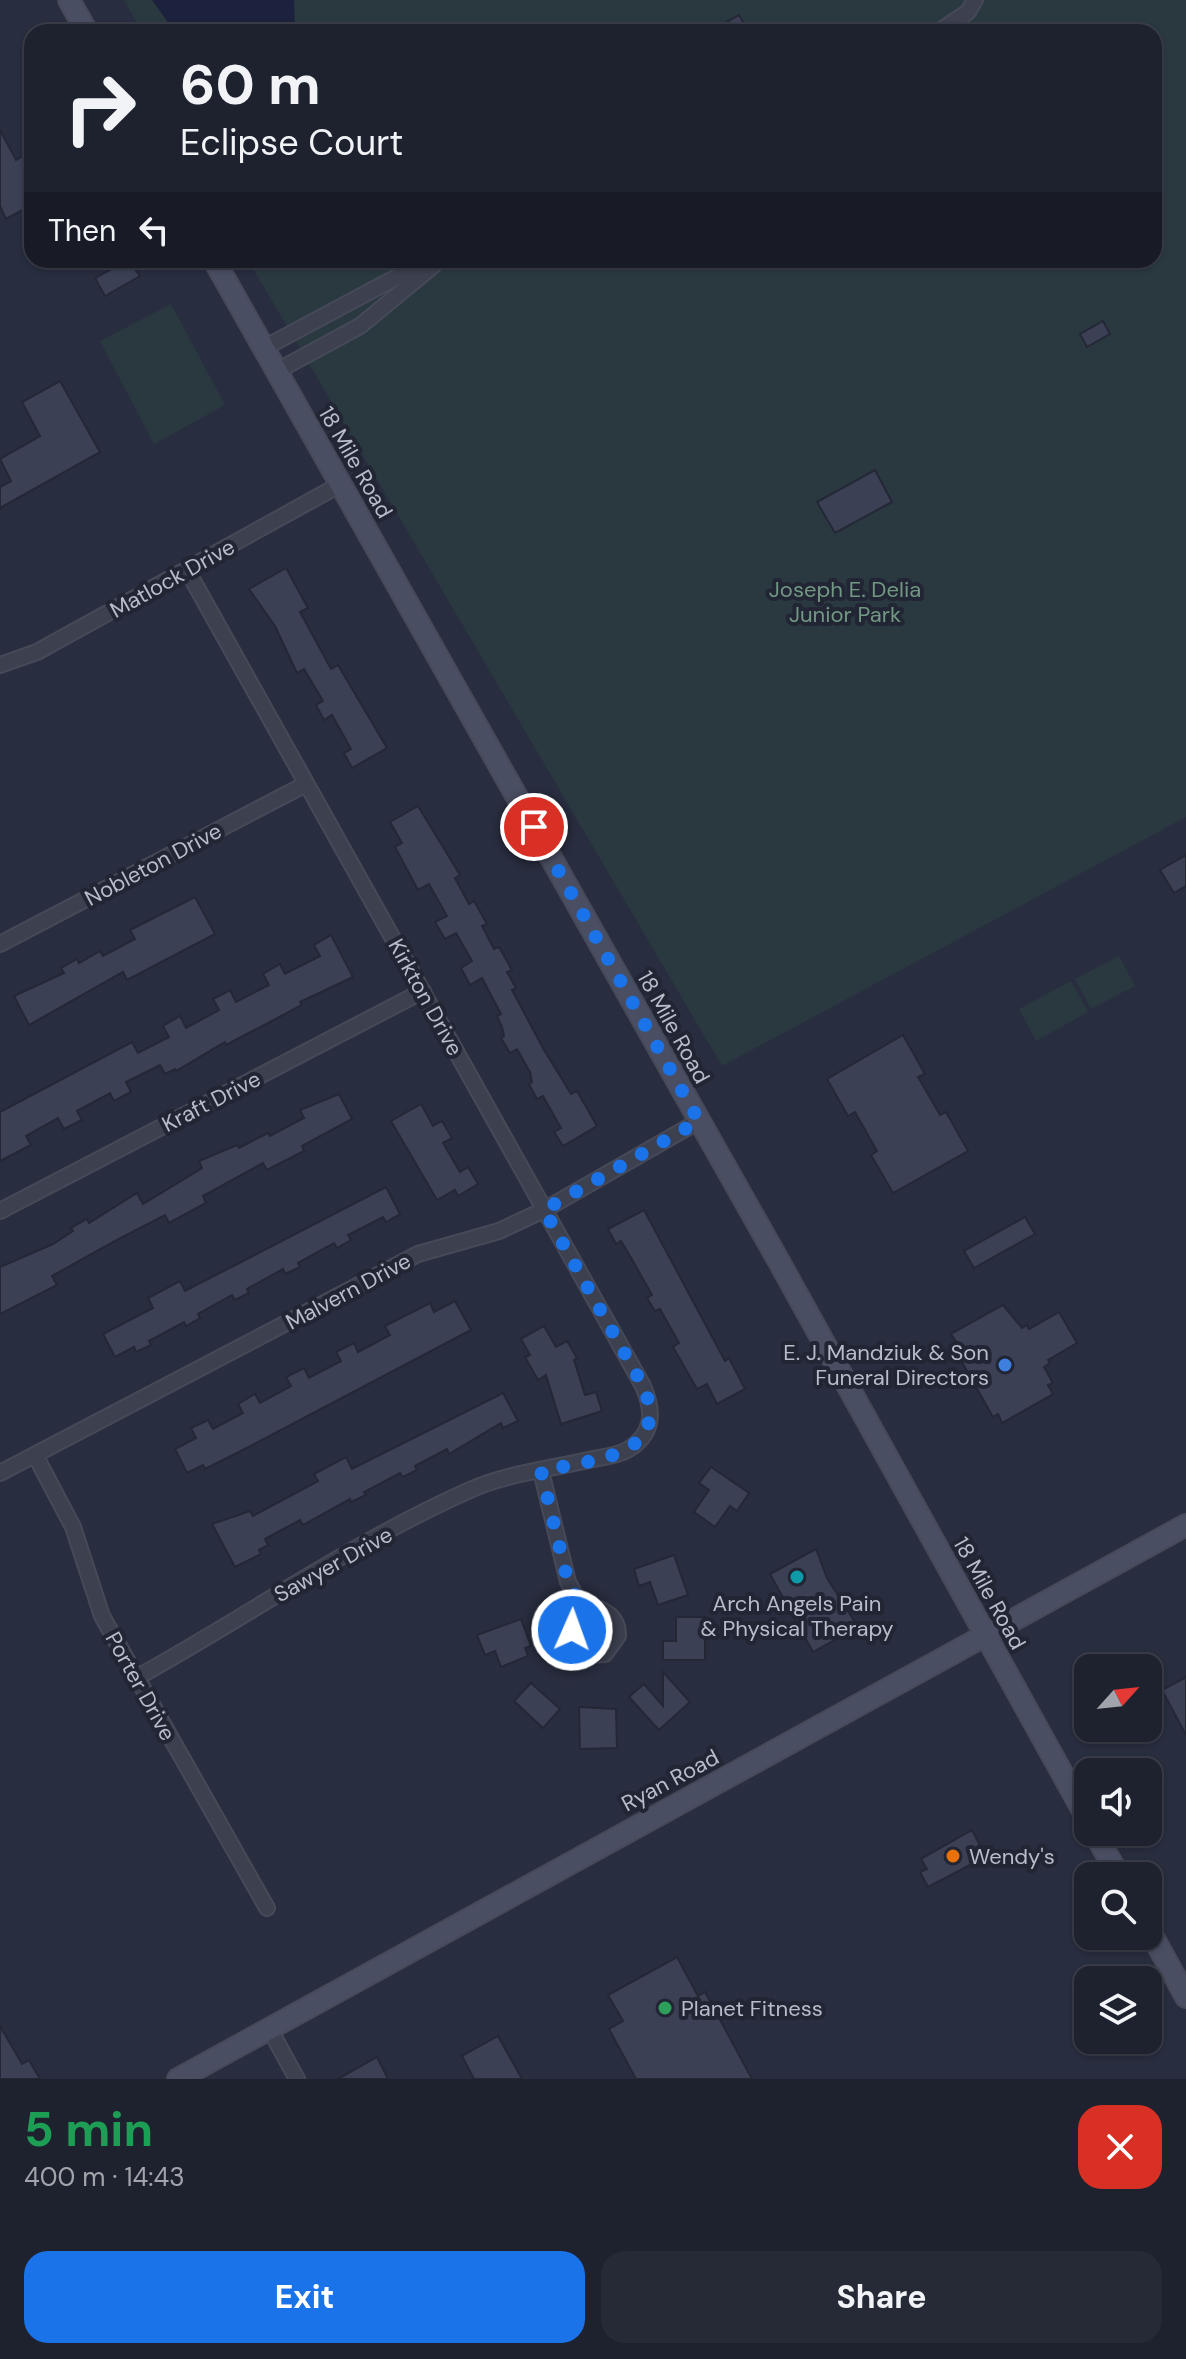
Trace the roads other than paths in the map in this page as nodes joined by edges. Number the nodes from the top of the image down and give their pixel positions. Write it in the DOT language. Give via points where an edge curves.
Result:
graph roads {
  1 [pos="69,0"];
  2 [pos="975,0"];
  3 [pos="82,24"];
  4 [pos="950,24"];
  5 [pos="219,268"];
  6 [pos="416,268"];
  7 [pos="429,268"];
  8 [pos="264,348"];
  9 [pos="277,371"];
  10 [pos="341,484"];
  11 [pos="187,570"];
  12 [pos="0,665"];
  13 [pos="306,784"];
  14 [pos="0,944"];
  15 [pos="423,991"];
  16 [pos="699,1121"];
  17 [pos="544,1210"];
  18 [pos="0,1211"];
  19 [pos="649,1430"];
  20 [pos="35,1455"];
  21 [pos="541,1471"];
  22 [pos="0,1473"];
  23 [pos="1186,1525"];
  24 [pos="577,1598"];
  25 [pos="986,1636"];
  26 [pos="136,1678"];
  27 [pos="1074,1795"];
  28 [pos="267,1908"];
  29 [pos="1160,1950"];
  30 [pos="1186,1997"];
  31 [pos="269,2028"];
  32 [pos="178,2079"];
  33 [pos="297,2079"];
  1 -- 3 [label="main road"];
  2 -- 4 [label="street"];
  5 -- 8 [label="main road, 18 Mile Road"];
  6 -- 8 [label="street"];
  7 -- 9 [label="street" via="360,326"];
  8 -- 9 [label="main road, 18 Mile Road"];
  9 -- 10 [label="main road, 18 Mile Road"];
  10 -- 11 [label="street, Matlock Drive"];
  10 -- 16 [label="main road, 18 Mile Road"];
  11 -- 12 [label="street, Matlock Drive" via="37,652"];
  11 -- 13 [label="street, Kirkton Drive"];
  13 -- 14 [label="street, Nobleton Drive"];
  13 -- 15 [label="street, Kirkton Drive"];
  15 -- 17 [label="street, Kirkton Drive"];
  15 -- 18 [label="street, Kraft Drive"];
  16 -- 17 [label="street, Malvern Drive"];
  16 -- 25 [label="main road, 18 Mile Road"];
  17 -- 19 [label="street, Kirkton Drive" via="643,1386 652,1414"];
  17 -- 20 [label="street, Malvern Drive" via="499,1231 418,1254"];
  19 -- 21 [label="street, Sawyer Drive" via="626,1451"];
  20 -- 22 [label="street, Malvern Drive"];
  20 -- 26 [label="street, Porter Drive" via="73,1527 94,1601"];
  21 -- 24 [label="street" via="568,1582"];
  21 -- 26 [label="street, Sawyer Drive" via="457,1496 294,1582 240,1620"];
  23 -- 25 [label="main road, Ryan Road"];
  25 -- 27 [label="main road, 18 Mile Road"];
  25 -- 31 [label="main road, Ryan Road"];
  26 -- 28 [label="street, Porter Drive"];
  29 -- 30 [label="main road"];
  31 -- 32 [label="main road, Ryan Road"];
  31 -- 33 [label="street"];
}
